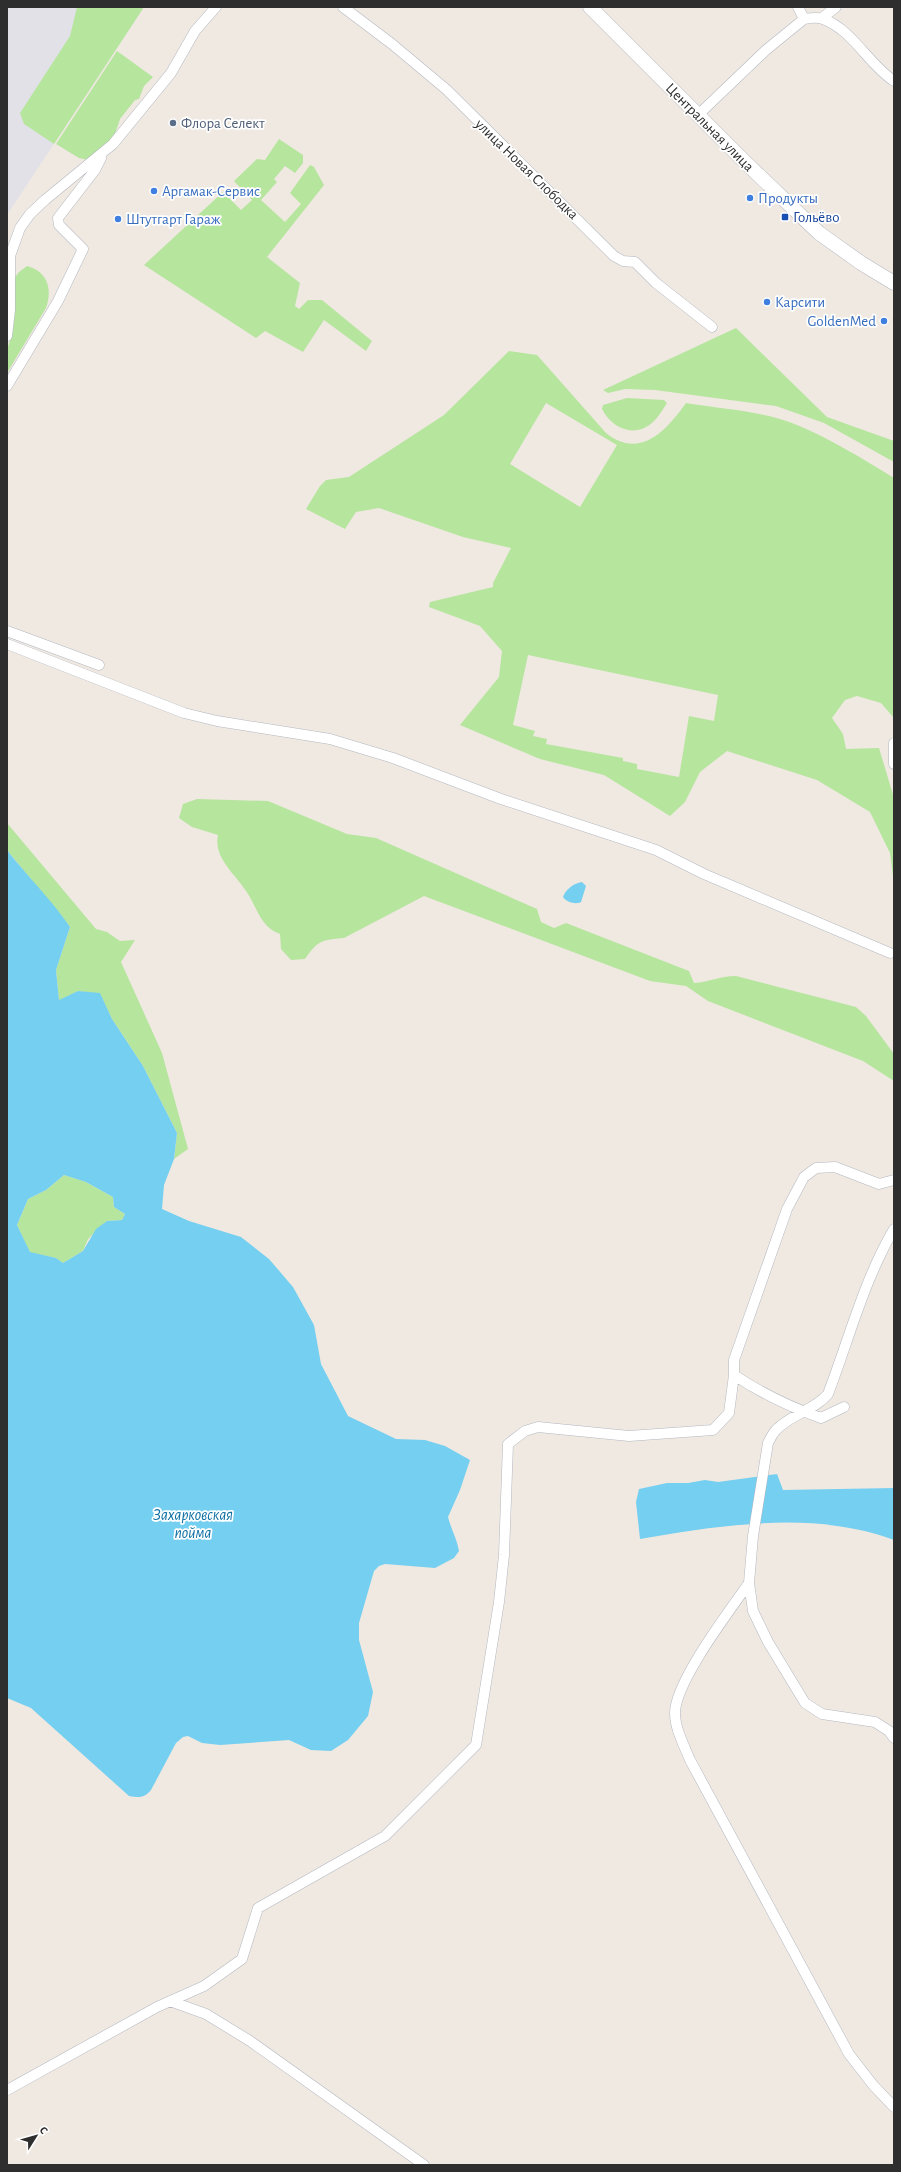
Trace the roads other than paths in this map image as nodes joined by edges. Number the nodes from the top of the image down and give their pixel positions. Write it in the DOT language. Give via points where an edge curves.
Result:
graph roads {
  1 [pos="216,7"];
  2 [pos="343,7"];
  3 [pos="590,7"];
  4 [pos="798,7"];
  5 [pos="836,7"];
  6 [pos="804,18"];
  7 [pos="822,18"];
  8 [pos="894,81"];
  9 [pos="698,115"];
  10 [pos="103,154"];
  11 [pos="894,283"];
  12 [pos="712,327"];
  13 [pos="7,336"];
  14 [pos="7,386"];
  15 [pos="7,632"];
  16 [pos="7,644"];
  17 [pos="99,664"];
  18 [pos="894,743"];
  19 [pos="894,764"];
  20 [pos="890,953"];
  21 [pos="894,1180"];
  22 [pos="894,1229"];
  23 [pos="734,1375"];
  24 [pos="844,1407"];
  25 [pos="802,1412"];
  26 [pos="749,1583"];
  27 [pos="894,1738"];
  28 [pos="170,2001"];
  29 [pos="7,2090"];
  30 [pos="894,2107"];
  31 [pos="424,2165"];
  1 -- 10 [label="street" via="195,31 171,73"];
  2 -- 12 [label="street, улица Новая Слободка" via="447,90 614,256 623,261 635,262 656,283"];
  3 -- 9 [label="main road, Центральная улица"];
  4 -- 6 [label="street"];
  5 -- 7 [label="street"];
  6 -- 7 [label="street"];
  6 -- 9 [label="street" via="766,50"];
  7 -- 8 [label="street" via="838,28 882,73"];
  9 -- 11 [label="main road, Центральная улица" via="819,233"];
  10 -- 13 [label="street" via="45,200 20,228 10,256 10,310"];
  10 -- 14 [label="street" via="95,170 58,218 59,225 83,249 58,301"];
  15 -- 17 [label="street"];
  16 -- 20 [label="street" via="184,713 330,740 393,758 501,799 656,850 704,874"];
  18 -- 19 [label="street"];
  21 -- 23 [label="street" via="879,1184 834,1168 816,1168 804,1177 784,1216 734,1360"];
  22 -- 25 [label="street" via="868,1282 828,1394 821,1403"];
  23 -- 25 [label="street"];
  23 -- 28 [label="street" via="729,1413 713,1430 629,1436 538,1427 525,1431 508,1444 504,1554 499,1602 476,1745 385,1836 258,1908 242,1959 204,1986"];
  24 -- 25 [label="street" via="821,1418"];
  25 -- 26 [label="street" via="776,1430 768,1443 753,1536"];
  26 -- 27 [label="street" via="753,1611 804,1703 822,1714 875,1722 889,1731"];
  26 -- 30 [label="street" via="685,1680 675,1712 678,1729 690,1760 849,2054"];
  28 -- 29 [label="street"];
  28 -- 31 [label="street" via="206,2014 250,2041"];
}
